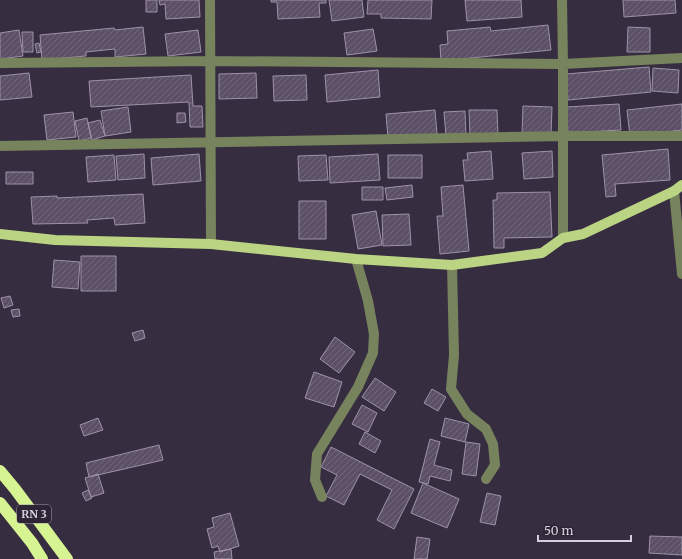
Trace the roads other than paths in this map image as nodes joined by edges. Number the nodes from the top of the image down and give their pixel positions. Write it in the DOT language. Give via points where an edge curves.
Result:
graph roads {
  1 [pos="210,0"];
  2 [pos="562,0"];
  3 [pos="682,58"];
  4 [pos="211,61"];
  5 [pos="0,63"];
  6 [pos="563,64"];
  7 [pos="563,136"];
  8 [pos="682,136"];
  9 [pos="211,142"];
  10 [pos="0,146"];
  11 [pos="678,188"];
  12 [pos="0,234"];
  13 [pos="563,238"];
  14 [pos="211,244"];
  15 [pos="356,259"];
  16 [pos="452,265"];
  17 [pos="682,274"];
  18 [pos="0,471"];
  19 [pos="486,480"];
  20 [pos="322,497"];
  21 [pos="0,503"];
  22 [pos="42,559"];
  23 [pos="67,559"];
  1 -- 4 [label="street"];
  2 -- 6 [label="street"];
  3 -- 6 [label="street"];
  4 -- 5 [label="street"];
  4 -- 6 [label="street"];
  4 -- 9 [label="street"];
  6 -- 7 [label="street"];
  7 -- 8 [label="street"];
  7 -- 9 [label="street"];
  7 -- 13 [label="street"];
  9 -- 10 [label="street"];
  9 -- 14 [label="street"];
  11 -- 13 [label="main road" via="583,234"];
  11 -- 17 [label="street"];
  12 -- 14 [label="main road" via="55,240"];
  13 -- 16 [label="main road" via="542,253"];
  14 -- 15 [label="main road"];
  15 -- 16 [label="main road"];
  15 -- 20 [label="street" via="374,334 373,353 358,387 317,454 314,480"];
  16 -- 19 [label="street" via="454,354 451,389 467,414 486,429 493,444 495,465"];
  18 -- 23 [label="highway, RN 3"];
  21 -- 22 [label="highway, RN 3"];
}
